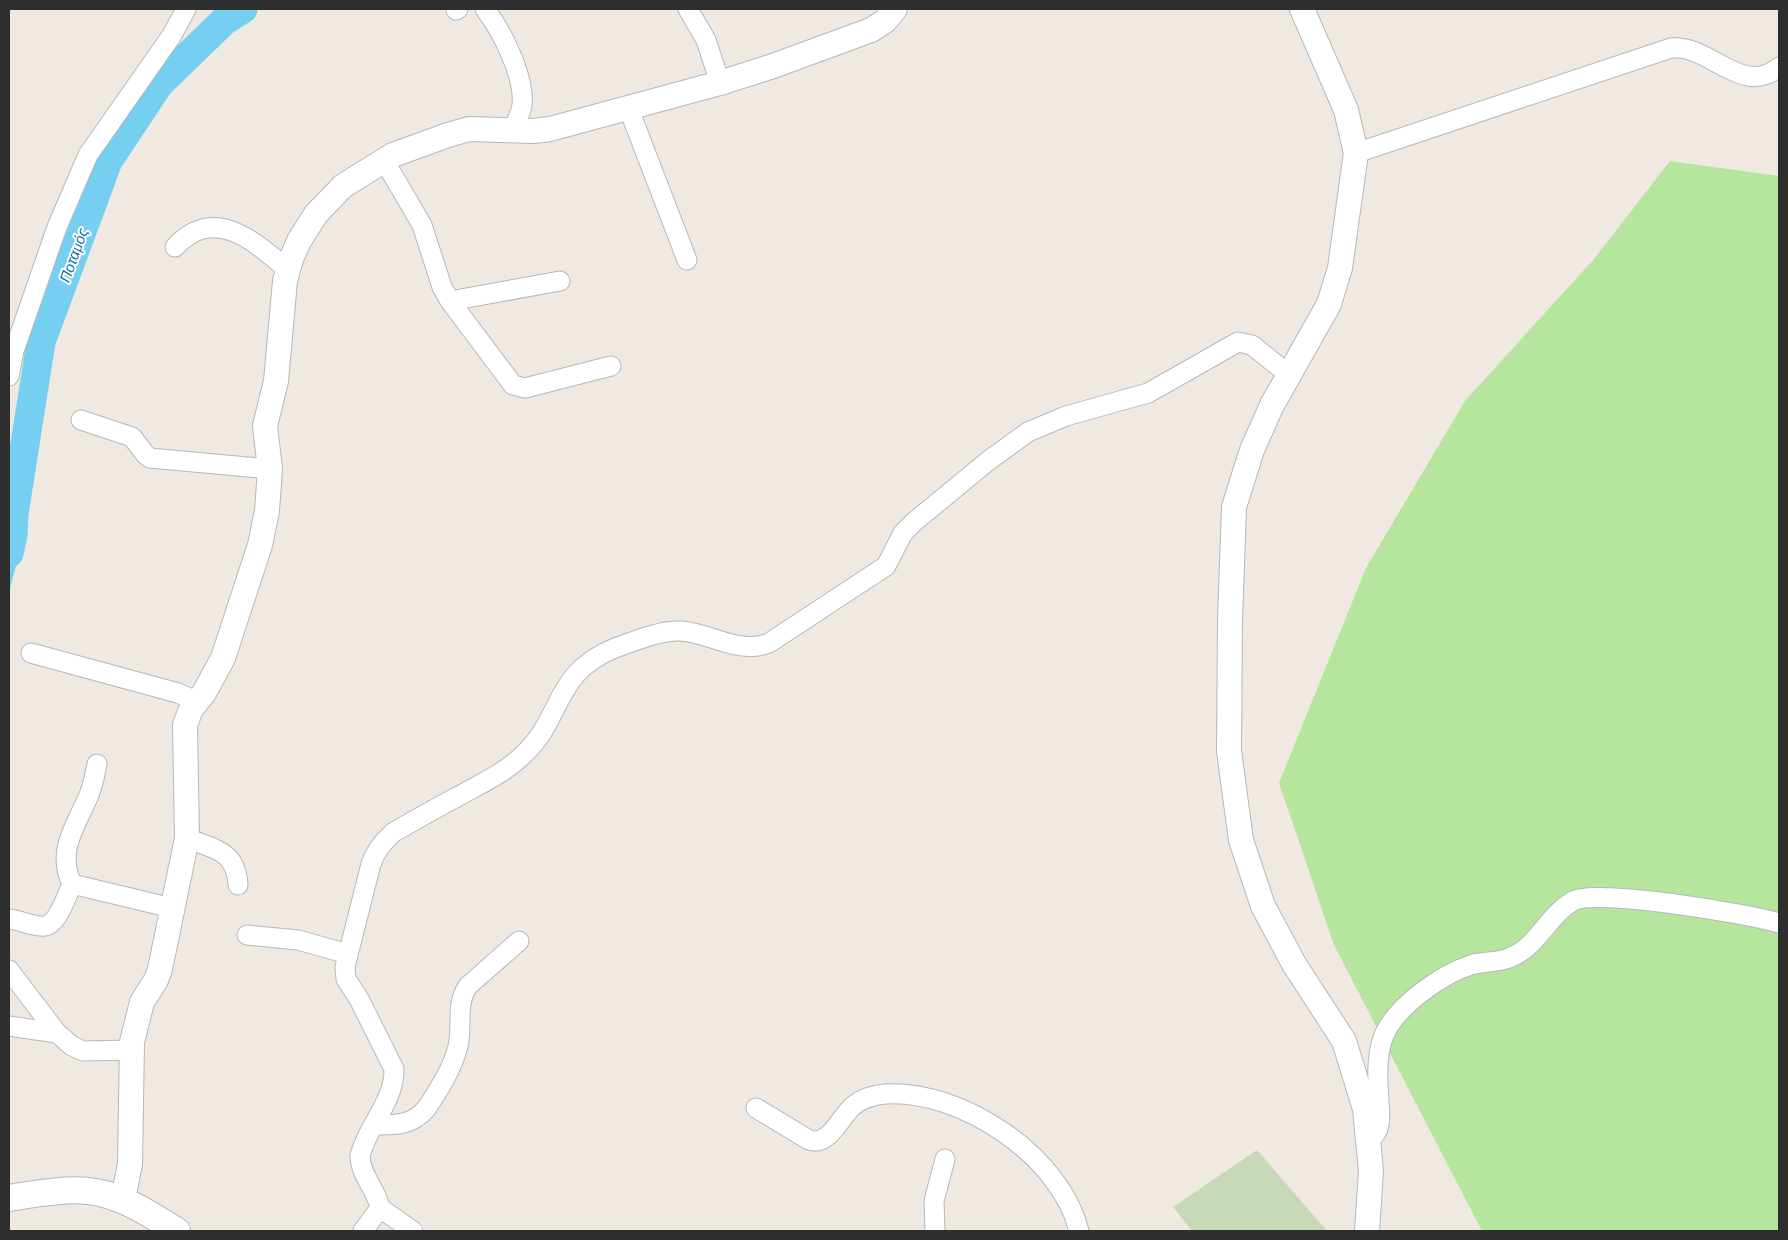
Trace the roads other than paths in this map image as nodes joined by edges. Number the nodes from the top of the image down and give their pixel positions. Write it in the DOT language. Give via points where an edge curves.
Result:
graph roads {
  1 [pos="186,9"];
  2 [pos="485,9"];
  3 [pos="688,9"];
  4 [pos="895,9"];
  5 [pos="1302,9"];
  6 [pos="1779,67"];
  7 [pos="720,83"];
  8 [pos="628,107"];
  9 [pos="512,130"];
  10 [pos="1356,153"];
  11 [pos="384,160"];
  12 [pos="175,247"];
  13 [pos="687,260"];
  14 [pos="288,270"];
  15 [pos="560,281"];
  16 [pos="450,301"];
  17 [pos="611,366"];
  18 [pos="1289,375"];
  19 [pos="9,376"];
  20 [pos="81,420"];
  21 [pos="270,469"];
  22 [pos="31,653"];
  23 [pos="196,701"];
  24 [pos="97,764"];
  25 [pos="187,838"];
  26 [pos="72,884"];
  27 [pos="238,885"];
  28 [pos="172,908"];
  29 [pos="9,919"];
  30 [pos="1779,922"];
  31 [pos="247,935"];
  32 [pos="518,941"];
  33 [pos="348,954"];
  34 [pos="9,970"];
  35 [pos="9,1026"];
  36 [pos="57,1033"];
  37 [pos="132,1050"];
  38 [pos="756,1108"];
  39 [pos="374,1125"];
  40 [pos="1369,1141"];
  41 [pos="945,1159"];
  42 [pos="9,1198"];
  43 [pos="123,1199"];
  44 [pos="380,1208"];
  45 [pos="177,1231"];
  46 [pos="363,1231"];
  47 [pos="413,1231"];
  48 [pos="935,1231"];
  49 [pos="1079,1231"];
  50 [pos="1366,1231"];
  1 -- 19 [label="street" via="172,35 88,155 57,227 14,351"];
  2 -- 9 [label="street" via="513,57 521,91 521,110"];
  3 -- 7 [label="street" via="706,40"];
  4 -- 7 [label="street" via="871,30"];
  5 -- 10 [label="street" via="1346,110"];
  6 -- 10 [label="street" via="1764,76 1751,77 1738,74 1688,49 1671,48"];
  7 -- 8 [label="street"];
  8 -- 9 [label="street" via="550,129"];
  8 -- 13 [label="street"];
  9 -- 11 [label="street" via="469,129"];
  10 -- 18 [label="street" via="1340,268 1328,304"];
  11 -- 14 [label="street" via="343,186 316,214 299,241"];
  11 -- 16 [label="street" via="422,224 442,287"];
  12 -- 14 [label="street" via="190,234 222,228 253,240"];
  14 -- 21 [label="street" via="276,380 265,426"];
  15 -- 16 [label="street"];
  16 -- 17 [label="street" via="517,387 525,388"];
  18 -- 33 [label="street" via="1252,345 1238,342 1148,393 1066,416 1028,432 914,522 903,533 886,566 769,643 742,647 680,631 660,633 590,660 569,682 552,710 542,736 522,756 495,776 394,832 382,842 371,864"];
  18 -- 40 [label="street" via="1252,450 1234,507 1229,751 1241,840 1263,906 1294,964 1344,1040 1365,1109"];
  20 -- 21 [label="street" via="132,437 150,458"];
  21 -- 23 [label="street" via="260,545 224,658"];
  22 -- 23 [label="street" via="178,693"];
  23 -- 25 [label="street" via="185,725"];
  24 -- 26 [label="street" via="92,788 66,850 66,872"];
  25 -- 27 [label="street" via="232,860 237,869"];
  25 -- 28 [label="street"];
  26 -- 28 [label="street"];
  26 -- 29 [label="street" via="55,919 48,925"];
  28 -- 37 [label="street" via="160,969 142,1002"];
  30 -- 40 [label="street" via="1638,900 1592,897 1574,900 1560,911 1529,947 1508,959 1471,965 1427,988 1394,1018 1385,1033 1380,1054 1377,1083 1380,1122"];
  31 -- 33 [label="street" via="298,940"];
  32 -- 39 [label="street" via="462,994 457,1048 419,1118 408,1123"];
  33 -- 39 [label="street" via="346,979 394,1070 394,1082"];
  34 -- 36 [label="street"];
  35 -- 36 [label="street"];
  36 -- 37 [label="street" via="83,1051"];
  37 -- 43 [label="street" via="130,1164"];
  38 -- 49 [label="street" via="809,1140 818,1142 864,1099 884,1094 916,1095 938,1101 973,1115 1022,1146 1040,1162 1068,1200"];
  39 -- 44 [label="street" via="362,1149 360,1165"];
  40 -- 50 [label="street" via="1371,1171"];
  41 -- 48 [label="street" via="934,1201"];
  42 -- 43 [label="main road" via="72,1189 106,1193"];
  43 -- 45 [label="main road"];
  44 -- 46 [label="street"];
  44 -- 47 [label="street"];
}
